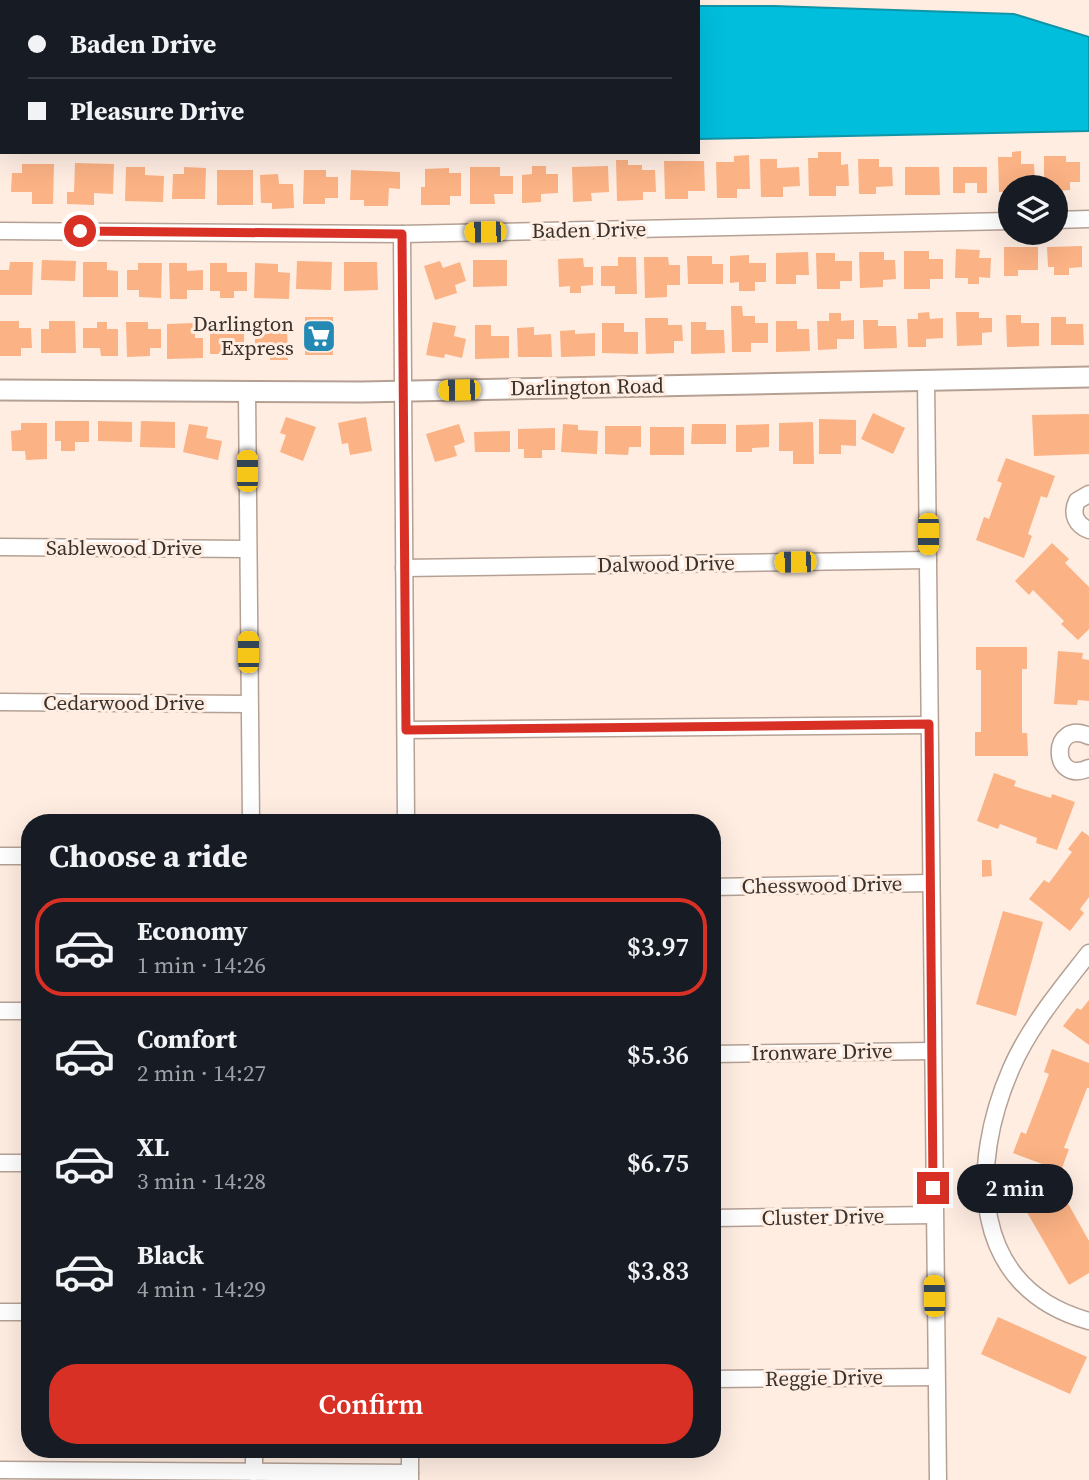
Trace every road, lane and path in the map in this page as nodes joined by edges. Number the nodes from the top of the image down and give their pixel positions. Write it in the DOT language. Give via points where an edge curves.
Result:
graph roads {
  1 [pos="1089,219"];
  2 [pos="1068,220"];
  3 [pos="998,221"];
  4 [pos="0,231"];
  5 [pos="402,234"];
  6 [pos="1089,377"];
  7 [pos="926,380"];
  8 [pos="0,390"];
  9 [pos="404,391"];
  10 [pos="247,393"];
  11 [pos="1089,494"];
  12 [pos="1089,530"];
  13 [pos="0,547"];
  14 [pos="248,549"];
  15 [pos="928,560"];
  16 [pos="404,568"];
  17 [pos="0,702"];
  18 [pos="248,704"];
  19 [pos="929,724"];
  20 [pos="406,730"];
  21 [pos="1089,736"];
  22 [pos="1089,768"];
  23 [pos="251,814"];
  24 [pos="406,814"];
  25 [pos="0,856"];
  26 [pos="21,856"];
  27 [pos="931,883"];
  28 [pos="721,887"];
  29 [pos="1089,953"];
  30 [pos="0,1011"];
  31 [pos="21,1011"];
  32 [pos="932,1051"];
  33 [pos="721,1054"];
  34 [pos="0,1163"];
  35 [pos="21,1163"];
  36 [pos="933,1215"];
  37 [pos="721,1218"];
  38 [pos="0,1312"];
  39 [pos="21,1312"];
  40 [pos="1089,1321"];
  41 [pos="936,1377"];
  42 [pos="721,1379"];
  43 [pos="254,1458"];
  44 [pos="410,1458"];
  45 [pos="0,1470"];
  46 [pos="254,1472"];
  47 [pos="410,1477"];
  48 [pos="938,1480"];
  1 -- 2 [label="street"];
  3 -- 5 [label="street, Baden Drive"];
  4 -- 5 [label="street, Baden Drive"];
  5 -- 9 [label="street"];
  6 -- 7 [label="street, Darlington Road"];
  7 -- 9 [label="street, Darlington Road"];
  7 -- 15 [label="street"];
  8 -- 10 [label="street, Darlington Road"];
  9 -- 10 [label="street, Darlington Road"];
  9 -- 16 [label="street"];
  10 -- 14 [label="street"];
  11 -- 12 [label="street" via="1077,501 1074,512 1078,523"];
  13 -- 14 [label="street, Sablewood Drive"];
  14 -- 18 [label="street"];
  15 -- 16 [label="street, Dalwood Drive"];
  15 -- 19 [label="street"];
  16 -- 20 [label="street"];
  17 -- 18 [label="street, Cedarwood Drive"];
  18 -- 23 [label="street"];
  19 -- 20 [label="street"];
  19 -- 27 [label="street"];
  20 -- 24 [label="street"];
  21 -- 22 [label="street" via="1066,737 1059,747 1060,760 1069,769"];
  25 -- 26 [label="street"];
  27 -- 28 [label="street, Chesswood Drive"];
  27 -- 32 [label="street"];
  29 -- 40 [label="street" via="1012,1067 989,1136 985,1184 990,1228 1011,1270 1029,1291 1059,1312"];
  30 -- 31 [label="street"];
  32 -- 33 [label="street, Ironware Drive"];
  32 -- 36 [label="street"];
  34 -- 35 [label="street"];
  36 -- 37 [label="street, Cluster Drive"];
  36 -- 41 [label="street"];
  38 -- 39 [label="street"];
  41 -- 42 [label="street, Reggie Drive"];
  41 -- 48 [label="street"];
  43 -- 46 [label="street"];
  44 -- 47 [label="street"];
  45 -- 46 [label="street"];
  46 -- 47 [label="street"];
}
